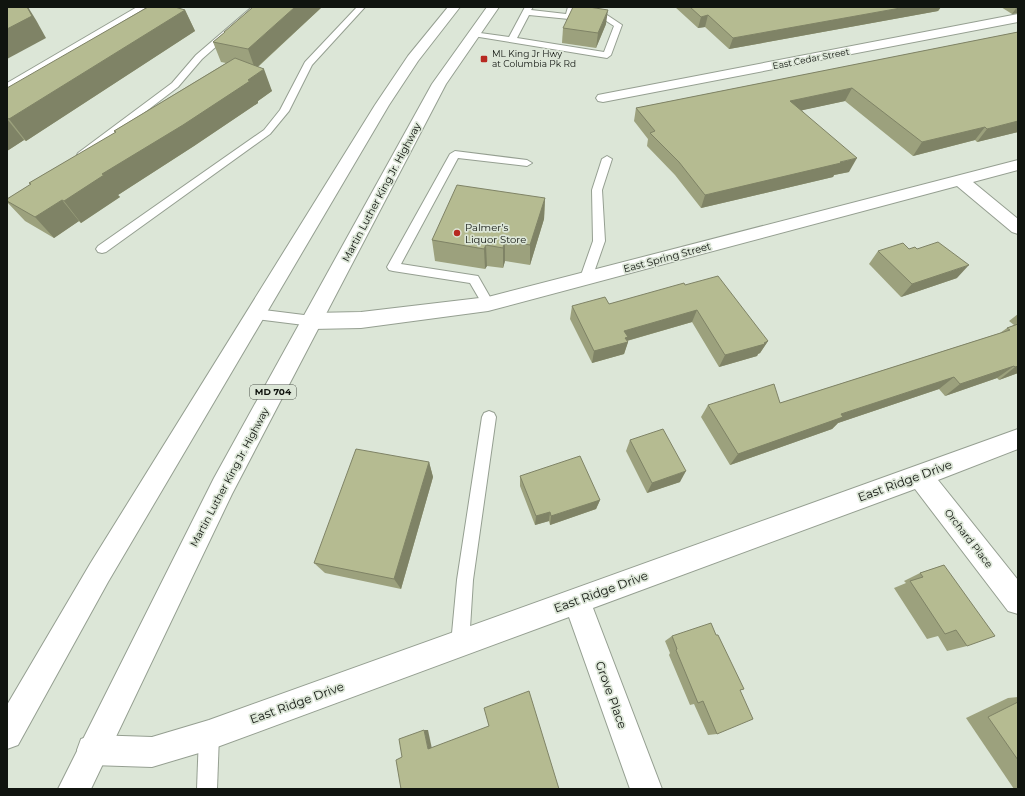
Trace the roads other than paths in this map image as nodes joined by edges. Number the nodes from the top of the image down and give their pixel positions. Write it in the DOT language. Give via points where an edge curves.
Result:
graph roads {
  1 [pos="143,7"];
  2 [pos="257,7"];
  3 [pos="361,7"];
  4 [pos="454,7"];
  5 [pos="493,7"];
  6 [pos="572,7"];
  7 [pos="589,7"];
  8 [pos="528,9"];
  9 [pos="1018,18"];
  10 [pos="473,34"];
  11 [pos="512,40"];
  12 [pos="7,88"];
  13 [pos="603,98"];
  14 [pos="607,159"];
  15 [pos="73,162"];
  16 [pos="528,163"];
  17 [pos="1018,165"];
  18 [pos="960,180"];
  19 [pos="1018,228"];
  20 [pos="102,249"];
  21 [pos="586,278"];
  22 [pos="488,304"];
  23 [pos="256,314"];
  24 [pos="312,321"];
  25 [pos="489,417"];
  26 [pos="1018,438"];
  27 [pos="920,476"];
  28 [pos="577,601"];
  29 [pos="1018,601"];
  30 [pos="460,644"];
  31 [pos="7,734"];
  32 [pos="196,739"];
  33 [pos="92,750"];
  34 [pos="74,789"];
  35 [pos="207,789"];
  36 [pos="646,789"];
  1 -- 12 [label="lane"];
  2 -- 15 [label="lane" via="199,57 175,85"];
  3 -- 20 [label="lane" via="308,64 284,111 267,132"];
  4 -- 23 [label="street" via="413,59 382,105"];
  5 -- 10 [label="street, Martin Luther King Jr. Highway / MD 704"];
  6 -- 8 [label="lane" via="569,17"];
  7 -- 11 [label="lane" via="618,25 607,55"];
  8 -- 11 [label="lane"];
  9 -- 13 [label="street, East Cedar Street"];
  10 -- 11 [label="lane"];
  10 -- 24 [label="street, Martin Luther King Jr. Highway / MD 704" via="439,84"];
  14 -- 21 [label="lane" via="597,190 599,241"];
  16 -- 22 [label="lane" via="455,154 393,267 474,279"];
  17 -- 18 [label="street, East Spring Street"];
  18 -- 19 [label="street"];
  18 -- 21 [label="street, East Spring Street"];
  21 -- 22 [label="street, East Spring Street"];
  22 -- 24 [label="street, East Spring Street" via="361,320"];
  23 -- 24 [label="lane"];
  23 -- 31 [label="street" via="99,573"];
  24 -- 33 [label="street, Martin Luther King Jr. Highway / MD 704" via="223,486"];
  25 -- 30 [label="lane" via="465,580"];
  26 -- 27 [label="street, East Ridge Drive"];
  27 -- 28 [label="street, East Ridge Drive"];
  27 -- 29 [label="street, Orchard Place"];
  28 -- 30 [label="street, East Ridge Drive"];
  28 -- 36 [label="street, Grove Place"];
  30 -- 32 [label="street, East Ridge Drive"];
  32 -- 33 [label="street, East Ridge Drive" via="152,752"];
  32 -- 35 [label="lane"];
  33 -- 34 [label="street, Martin Luther King Jr. Highway / MD 704"];
}
